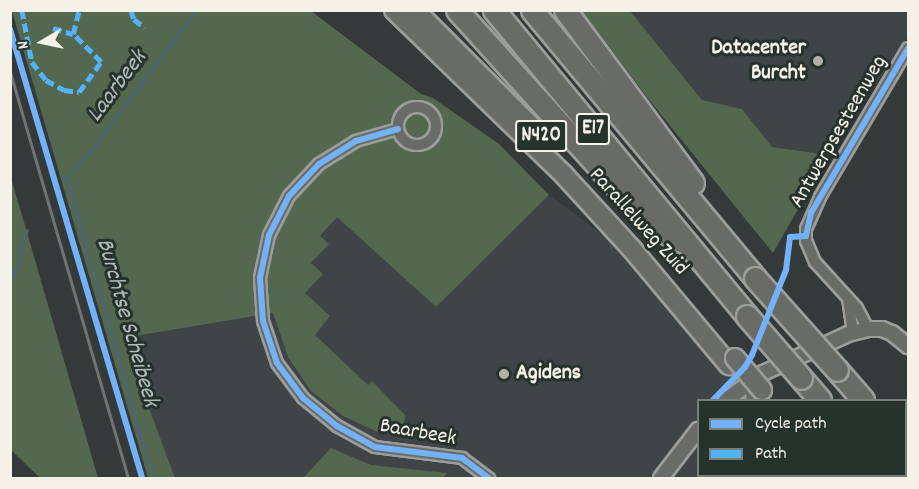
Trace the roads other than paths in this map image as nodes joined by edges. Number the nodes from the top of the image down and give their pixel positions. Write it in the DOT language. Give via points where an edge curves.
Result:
graph roads {
  1 [pos="394,10"];
  2 [pos="415,10"];
  3 [pos="457,10"];
  4 [pos="494,10"];
  5 [pos="532,10"];
  6 [pos="566,10"];
  7 [pos="909,48"];
  8 [pos="398,129"];
  9 [pos="715,233"];
  10 [pos="693,248"];
  11 [pos="848,298"];
  12 [pos="868,328"];
  13 [pos="853,333"];
  14 [pos="909,346"];
  15 [pos="732,361"];
  16 [pos="761,397"];
  17 [pos="727,399"];
  18 [pos="819,399"];
  19 [pos="862,399"];
  20 [pos="697,433"];
  21 [pos="489,478"];
  22 [pos="661,478"];
  1 -- 15 [label="highway, Parallelweg Zuid / N420" via="564,175"];
  2 -- 15 [label="highway, Parallelweg Zuid / N420" via="579,175"];
  3 -- 10 [label="highway" via="651,225"];
  4 -- 10 [label="highway, E17"];
  5 -- 9 [label="highway, E17"];
  6 -- 9 [label="highway" via="694,184"];
  7 -- 11 [label="street, Antwerpsesteenweg" via="820,197 807,226 806,241 815,262"];
  8 -- 21 [label="street, Baarbeek" via="356,141 324,160 304,176 289,196 269,235 260,278 263,321 277,363 303,398 337,426 375,447 462,458"];
  9 -- 19 [label="highway, E17, bridge"];
  10 -- 18 [label="highway, E17, bridge"];
  11 -- 12 [label="street, Antwerpsesteenweg"];
  11 -- 13 [label="street"];
  12 -- 13 [label="street"];
  12 -- 14 [label="street" via="892,333"];
  13 -- 17 [label="street" via="763,373"];
  15 -- 16 [label="highway, Parallelweg Zuid / N420, bridge"];
  20 -- 22 [label="street"];
}
